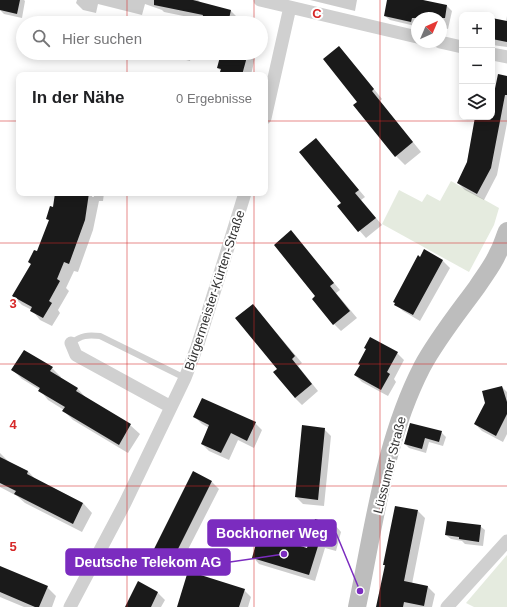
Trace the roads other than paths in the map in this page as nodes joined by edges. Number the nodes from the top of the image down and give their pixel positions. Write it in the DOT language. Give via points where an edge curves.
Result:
graph roads {
  1 [pos="260,0"];
  2 [pos="290,7"];
  3 [pos="411,36"];
  4 [pos="447,44"];
  5 [pos="459,46"];
  6 [pos="495,55"];
  7 [pos="507,57"];
  8 [pos="268,105"];
  9 [pos="244,196"];
  10 [pos="507,231"];
  11 [pos="71,343"];
  12 [pos="185,378"];
  13 [pos="171,407"];
  14 [pos="507,541"];
  15 [pos="70,607"];
  16 [pos="356,607"];
  17 [pos="447,607"];
  1 -- 2 [label="street"];
  2 -- 3 [label="street"];
  2 -- 8 [label="street"];
  4 -- 5 [label="street"];
  6 -- 7 [label="street"];
  9 -- 12 [label="street, Bürgermeister-Kürten-Straße"];
  10 -- 16 [label="main road, Lüssumer Straße" via="498,254 437,343 408,398 389,456"];
  11 -- 12 [label="lane" via="79,337 100,336"];
  11 -- 13 [label="street" via="76,355"];
  12 -- 13 [label="street, Bürgermeister-Kürten-Straße"];
  13 -- 15 [label="street, Bürgermeister-Kürten-Straße" via="125,503"];
  14 -- 17 [label="street"];
}
